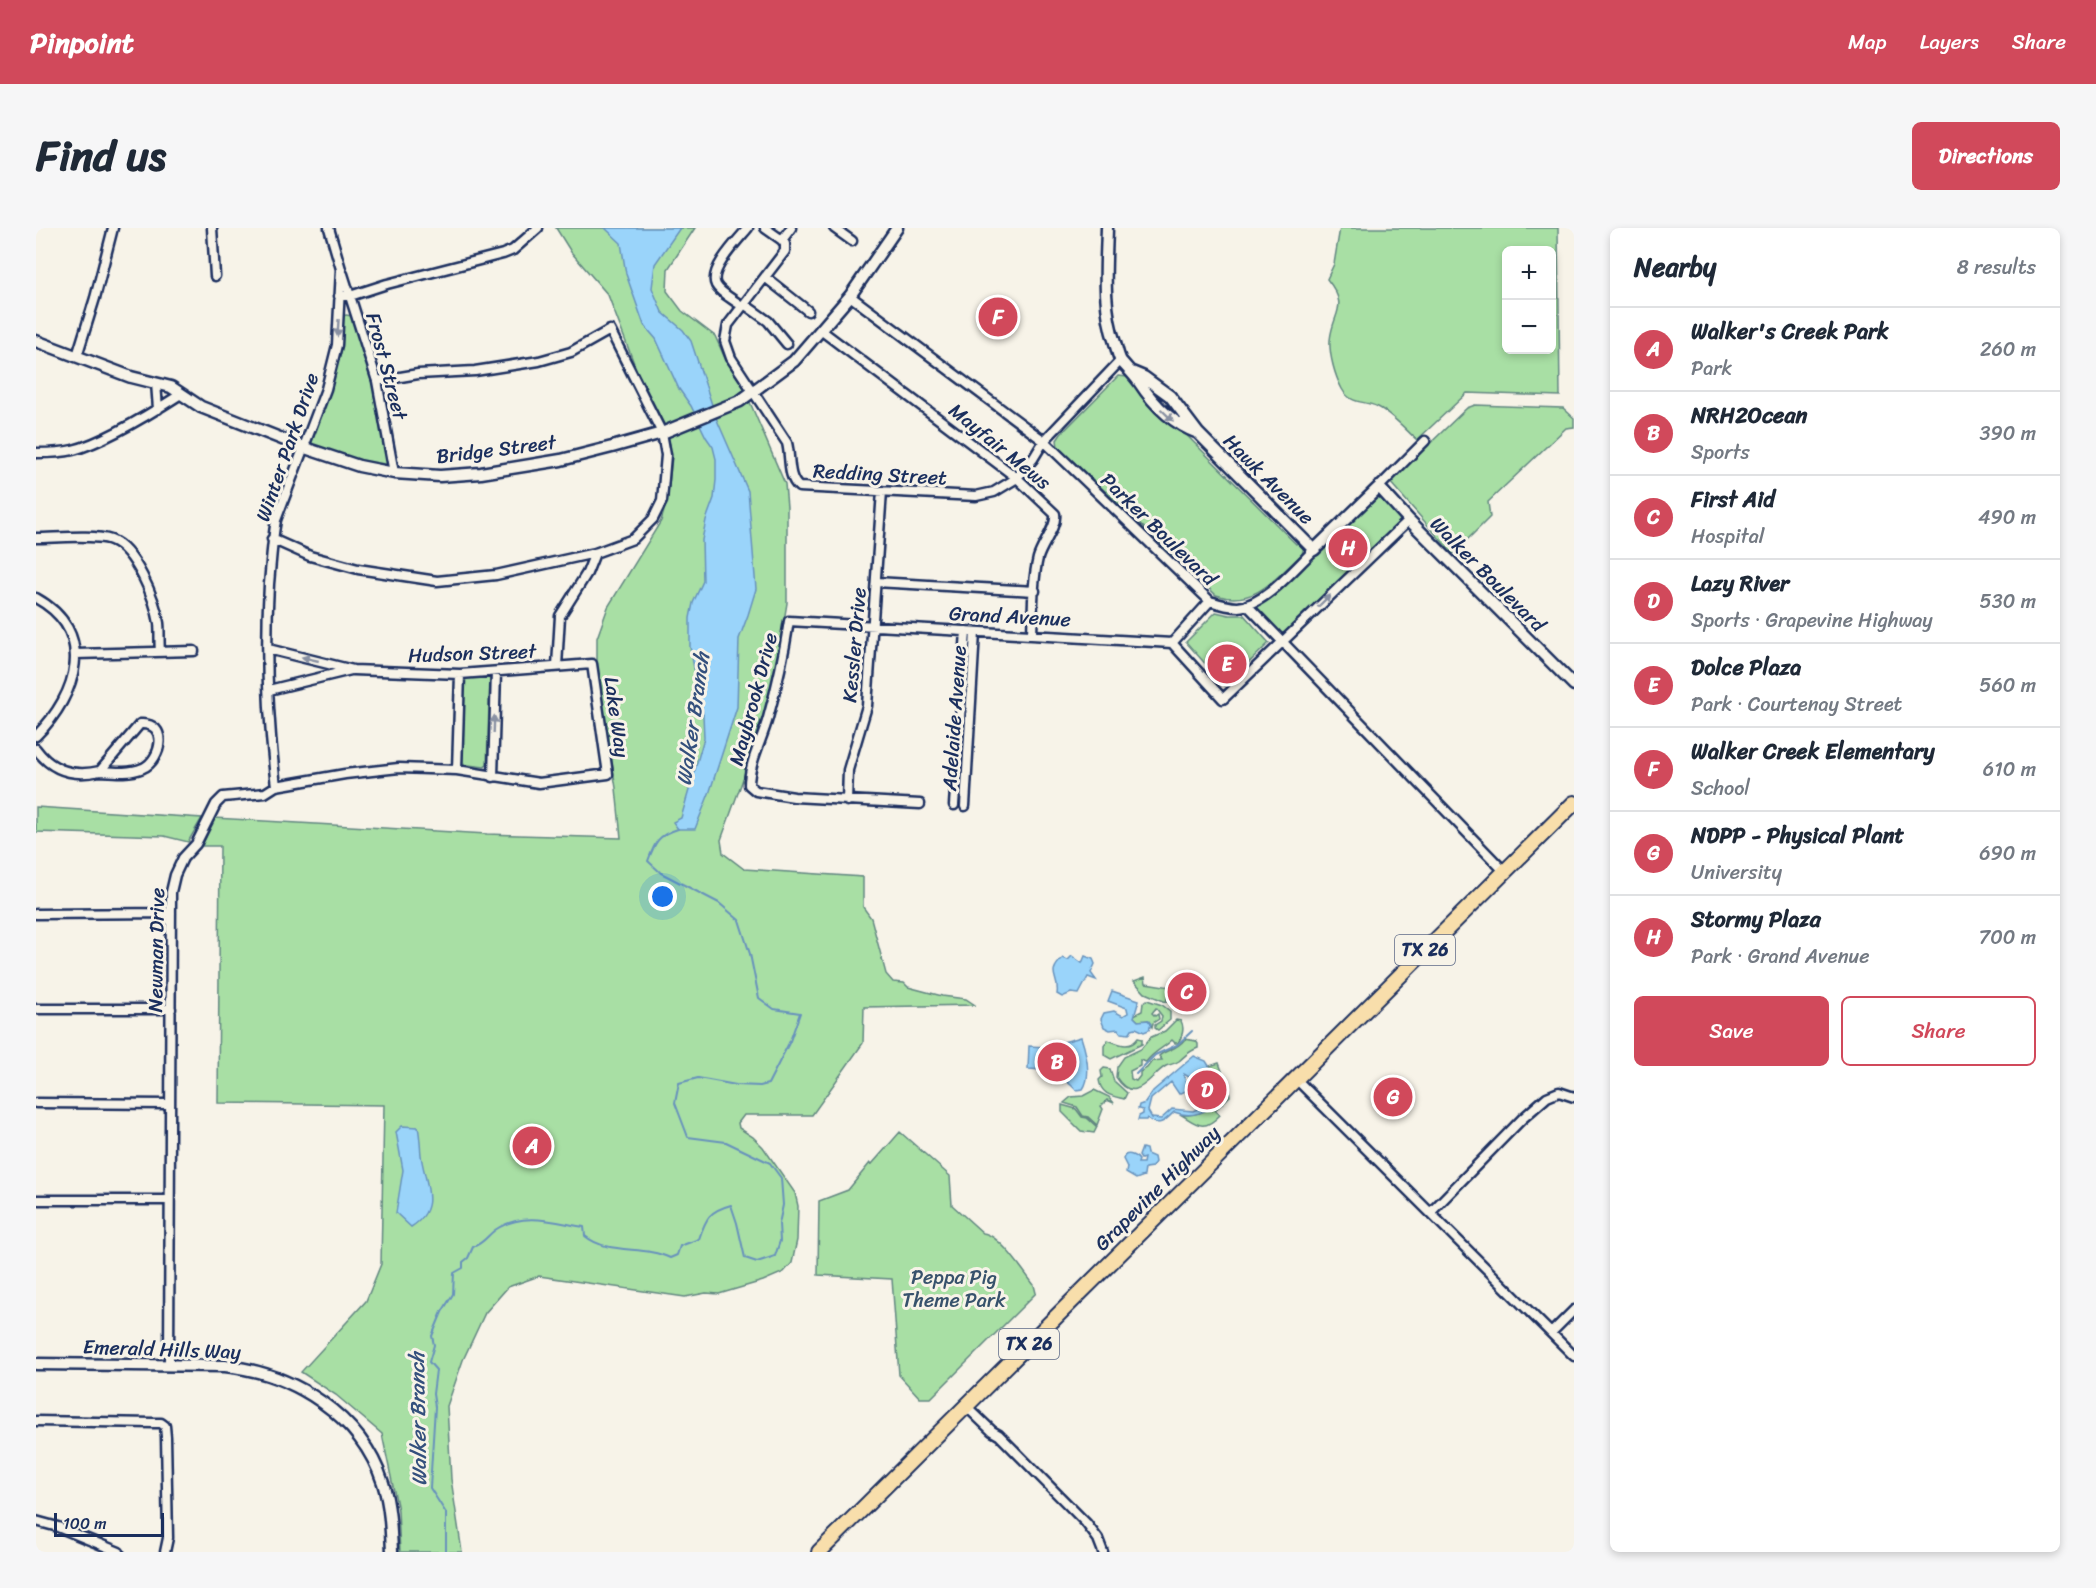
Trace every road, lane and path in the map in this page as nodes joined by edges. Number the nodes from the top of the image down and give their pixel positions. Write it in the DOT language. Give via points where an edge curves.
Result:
graph roads {
  1 [pos="113,228"];
  2 [pos="212,228"];
  3 [pos="329,228"];
  4 [pos="538,228"];
  5 [pos="748,228"];
  6 [pos="765,228"];
  7 [pos="791,228"];
  8 [pos="834,228"];
  9 [pos="897,228"];
  10 [pos="1107,228"];
  11 [pos="782,240"];
  12 [pos="852,241"];
  13 [pos="341,269"];
  14 [pos="215,276"];
  15 [pos="765,277"];
  16 [pos="339,296"];
  17 [pos="350,296"];
  18 [pos="850,296"];
  19 [pos="743,305"];
  20 [pos="808,311"];
  21 [pos="822,331"];
  22 [pos="36,341"];
  23 [pos="787,344"];
  24 [pos="77,356"];
  25 [pos="1121,360"];
  26 [pos="377,381"];
  27 [pos="156,383"];
  28 [pos="754,392"];
  29 [pos="181,394"];
  30 [pos="158,409"];
  31 [pos="662,433"];
  32 [pos="1044,441"];
  33 [pos="1425,441"];
  34 [pos="305,448"];
  35 [pos="36,453"];
  36 [pos="394,473"];
  37 [pos="1017,478"];
  38 [pos="1379,487"];
  39 [pos="882,491"];
  40 [pos="1409,520"];
  41 [pos="36,538"];
  42 [pos="272,539"];
  43 [pos="1314,550"];
  44 [pos="595,553"];
  45 [pos="876,582"];
  46 [pos="1035,591"];
  47 [pos="36,597"];
  48 [pos="1210,601"];
  49 [pos="1247,605"];
  50 [pos="789,621"];
  51 [pos="873,626"];
  52 [pos="966,632"];
  53 [pos="975,632"];
  54 [pos="1032,635"];
  55 [pos="1282,642"];
  56 [pos="1172,643"];
  57 [pos="268,649"];
  58 [pos="160,651"];
  59 [pos="194,651"];
  60 [pos="75,654"];
  61 [pos="592,664"];
  62 [pos="557,666"];
  63 [pos="353,670"];
  64 [pos="496,672"];
  65 [pos="460,674"];
  66 [pos="1574,685"];
  67 [pos="269,690"];
  68 [pos="36,736"];
  69 [pos="36,749"];
  70 [pos="457,770"];
  71 [pos="100,771"];
  72 [pos="608,774"];
  73 [pos="493,777"];
  74 [pos="276,786"];
  75 [pos="847,801"];
  76 [pos="1574,803"];
  77 [pos="920,804"];
  78 [pos="954,805"];
  79 [pos="965,806"];
  80 [pos="1505,872"];
  81 [pos="171,913"];
  82 [pos="36,914"];
  83 [pos="36,1009"];
  84 [pos="171,1009"];
  85 [pos="1295,1078"];
  86 [pos="1574,1097"];
  87 [pos="36,1103"];
  88 [pos="169,1104"];
  89 [pos="36,1200"];
  90 [pos="169,1200"];
  91 [pos="1431,1212"];
  92 [pos="1574,1310"];
  93 [pos="1551,1333"];
  94 [pos="1574,1356"];
  95 [pos="36,1364"];
  96 [pos="169,1365"];
  97 [pos="968,1404"];
  98 [pos="36,1421"];
  99 [pos="36,1521"];
  100 [pos="119,1552"];
  101 [pos="165,1552"];
  102 [pos="392,1552"];
  103 [pos="819,1552"];
  104 [pos="1103,1552"];
  1 -- 24 [label="street"];
  2 -- 14 [label="street"];
  3 -- 13 [label="street, Winter Park Drive"];
  4 -- 17 [label="street" via="513,250"];
  5 -- 19 [label="street" via="717,267 714,277 717,286"];
  6 -- 11 [label="street"];
  7 -- 11 [label="street"];
  8 -- 12 [label="street"];
  9 -- 18 [label="street, Bridge Street"];
  10 -- 25 [label="street, Hawk Avenue" via="1105,293 1110,328"];
  11 -- 15 [label="street" via="785,251"];
  13 -- 16 [label="street, Winter Park Drive"];
  13 -- 17 [label="street, Frost Street"];
  15 -- 19 [label="street"];
  15 -- 20 [label="street"];
  16 -- 17 [label="street"];
  16 -- 34 [label="street, Winter Park Drive, one-way" via="337,345"];
  17 -- 26 [label="street, Frost Street"];
  18 -- 21 [label="street, Bridge Street"];
  18 -- 32 [label="street, Parker Boulevard"];
  19 -- 23 [label="street" via="768,321"];
  19 -- 28 [label="street" via="728,325 725,348"];
  21 -- 28 [label="street, Bridge Street" via="795,361"];
  21 -- 37 [label="street, Mayfair Mews"];
  22 -- 24 [label="street, Bridge Street"];
  24 -- 27 [label="street, Bridge Street" via="131,378"];
  25 -- 32 [label="street, Redding Street"];
  25 -- 43 [label="street, Hawk Avenue" via="1174,421 1198,433"];
  26 -- 31 [label="street" via="539,361 571,352 610,330"];
  26 -- 36 [label="street, Frost Street"];
  27 -- 29 [label="street, Bridge Street"];
  27 -- 30 [label="street"];
  28 -- 31 [label="street, Bridge Street"];
  28 -- 39 [label="street, Redding Street" via="787,442 792,478 799,487"];
  29 -- 30 [label="street"];
  29 -- 34 [label="street, Bridge Street" via="201,407"];
  30 -- 35 [label="street" via="74,450"];
  31 -- 36 [label="street, Bridge Street" via="561,460 481,473"];
  31 -- 44 [label="street" via="666,455 664,487 653,519 633,539"];
  32 -- 37 [label="street, Redding Street"];
  32 -- 48 [label="street, Parker Boulevard"];
  33 -- 38 [label="street"];
  34 -- 36 [label="street, Bridge Street"];
  34 -- 42 [label="street, Winter Park Drive"];
  37 -- 39 [label="street, Redding Street" via="994,492 976,496"];
  37 -- 46 [label="street, Mayfair Mews" via="1056,518 1039,557"];
  38 -- 40 [label="street, Walker Boulevard"];
  38 -- 43 [label="street"];
  39 -- 45 [label="street, Kessler Drive"];
  55 -- 40 [label="street, one-way"];
  40 -- 66 [label="street, Walker Boulevard"];
  41 -- 58 [label="street" via="104,538 120,544 140,573 154,605"];
  42 -- 44 [label="street" via="348,567 437,581 496,574"];
  42 -- 57 [label="street, Winter Park Drive"];
  43 -- 49 [label="street" via="1272,590"];
  44 -- 62 [label="street" via="560,616"];
  45 -- 46 [label="street"];
  45 -- 51 [label="street, Kessler Drive"];
  46 -- 54 [label="street, Mayfair Mews"];
  47 -- 60 [label="street" via="62,620 73,637"];
  48 -- 49 [label="street, Parker Boulevard" via="1226,606"];
  48 -- 56 [label="street"];
  49 -- 55 [label="street"];
  50 -- 51 [label="street, Grand Avenue"];
  50 -- 75 [label="street, Maybrook Drive" via="783,663 749,785 770,794"];
  51 -- 52 [label="street, Grand Avenue"];
  51 -- 75 [label="street, Kessler Drive" via="867,706 848,770"];
  52 -- 53 [label="street, Grand Avenue"];
  52 -- 78 [label="street, Adelaide Avenue"];
  53 -- 54 [label="street, Grand Avenue"];
  53 -- 79 [label="street, Adelaide Avenue"];
  54 -- 56 [label="street, Grand Avenue"];
  55 -- 56 [label="street" via="1223,699"];
  55 -- 80 [label="street"];
  63 -- 57 [label="street, Hudson Street, one-way"];
  57 -- 67 [label="street, Winter Park Drive"];
  58 -- 59 [label="street"];
  58 -- 60 [label="street"];
  60 -- 68 [label="street" via="68,690"];
  61 -- 62 [label="street, Hudson Street"];
  61 -- 72 [label="street, Lake Way"];
  62 -- 64 [label="street, Hudson Street"];
  63 -- 65 [label="street, Hudson Street"];
  63 -- 67 [label="street, Hudson Street"];
  64 -- 65 [label="street, Hudson Street"];
  73 -- 64 [label="street, one-way"];
  65 -- 70 [label="street"];
  67 -- 74 [label="street, Winter Park Drive"];
  69 -- 71 [label="street" via="60,770 80,774"];
  70 -- 73 [label="street, Newman Drive"];
  70 -- 74 [label="street, Newman Drive" via="399,768"];
  71 -- 71 [label="street" via="130,771 146,766 158,753 160,740 155,728 140,724"];
  72 -- 73 [label="street, Newman Drive" via="538,783"];
  74 -- 81 [label="street, Newman Drive" via="265,793 223,797 216,804 175,875"];
  75 -- 77 [label="street"];
  76 -- 80 [label="main road, Grapevine Highway / TX 26"];
  80 -- 85 [label="main road, Grapevine Highway / TX 26"];
  81 -- 82 [label="street"];
  81 -- 84 [label="street, Newman Drive"];
  83 -- 84 [label="street"];
  84 -- 88 [label="street, Newman Drive"];
  85 -- 91 [label="street"];
  85 -- 97 [label="main road, Grapevine Highway / TX 26"];
  86 -- 91 [label="street" via="1559,1092 1547,1097"];
  87 -- 88 [label="street"];
  88 -- 90 [label="street, Newman Drive"];
  89 -- 90 [label="street"];
  90 -- 96 [label="street, Newman Drive"];
  91 -- 93 [label="street"];
  92 -- 93 [label="street"];
  93 -- 94 [label="street"];
  95 -- 96 [label="street, Emerald Hills Way"];
  96 -- 102 [label="street, Emerald Hills Way" via="225,1366 264,1373 313,1395 343,1418 380,1473 388,1505"];
  97 -- 103 [label="main road, Grapevine Highway / TX 26"];
  97 -- 104 [label="street" via="1086,1523"];
  98 -- 101 [label="street" via="165,1426"];
  99 -- 100 [label="street"];
}
